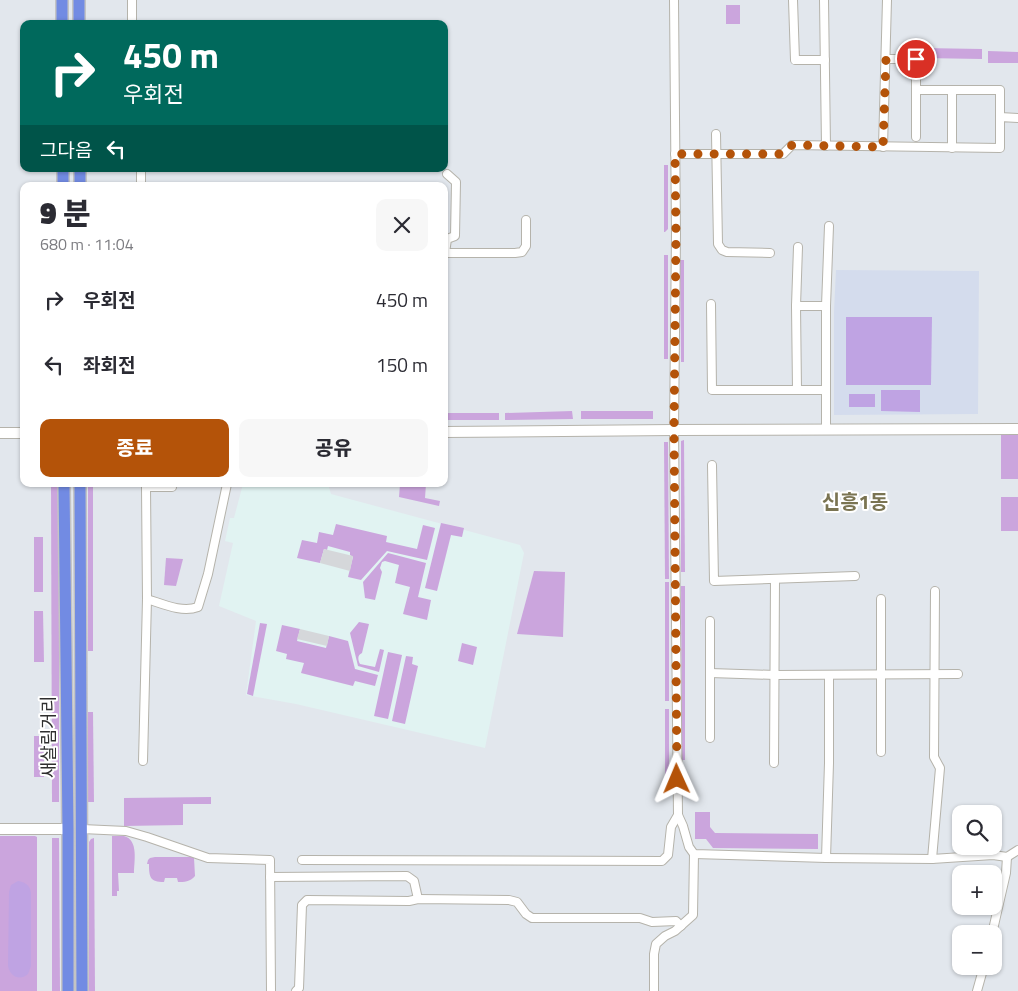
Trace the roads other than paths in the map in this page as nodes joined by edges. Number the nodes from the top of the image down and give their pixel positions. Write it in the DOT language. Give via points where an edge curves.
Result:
graph roads {
  1 [pos="62,0"];
  2 [pos="79,0"];
  3 [pos="132,0"];
  4 [pos="674,0"];
  5 [pos="794,0"];
  6 [pos="824,0"];
  7 [pos="887,0"];
  8 [pos="62,20"];
  9 [pos="79,20"];
  10 [pos="132,20"];
  11 [pos="886,59"];
  12 [pos="825,60"];
  13 [pos="916,90"];
  14 [pos="952,90"];
  15 [pos="1000,117"];
  16 [pos="1018,118"];
  17 [pos="716,134"];
  18 [pos="916,137"];
  19 [pos="826,146"];
  20 [pos="883,147"];
  21 [pos="952,148"];
  22 [pos="675,154"];
  23 [pos="717,154"];
  24 [pos="447,174"];
  25 [pos="526,220"];
  26 [pos="829,226"];
  27 [pos="448,238"];
  28 [pos="798,247"];
  29 [pos="448,253"];
  30 [pos="770,253"];
  31 [pos="711,304"];
  32 [pos="796,306"];
  33 [pos="826,306"];
  34 [pos="797,390"];
  35 [pos="826,390"];
  36 [pos="826,429"];
  37 [pos="1018,429"];
  38 [pos="674,430"];
  39 [pos="448,432"];
  40 [pos="0,433"];
  41 [pos="20,433"];
  42 [pos="712,466"];
  43 [pos="64,487"];
  44 [pos="80,487"];
  45 [pos="172,487"];
  46 [pos="226,487"];
  47 [pos="855,576"];
  48 [pos="775,579"];
  49 [pos="935,591"];
  50 [pos="147,599"];
  51 [pos="881,599"];
  52 [pos="710,621"];
  53 [pos="710,673"];
  54 [pos="880,674"];
  55 [pos="934,674"];
  56 [pos="958,674"];
  57 [pos="775,675"];
  58 [pos="829,675"];
  59 [pos="710,738"];
  60 [pos="881,752"];
  61 [pos="143,761"];
  62 [pos="774,763"];
  63 [pos="678,815"];
  64 [pos="0,829"];
  65 [pos="68,829"];
  66 [pos="82,829"];
  67 [pos="1018,850"];
  68 [pos="694,854"];
  69 [pos="1006,857"];
  70 [pos="826,858"];
  71 [pos="932,859"];
  72 [pos="302,860"];
  73 [pos="270,877"];
  74 [pos="418,899"];
  75 [pos="994,925"];
  76 [pos="681,926"];
  77 [pos="981,975"];
  78 [pos="68,991"];
  79 [pos="82,991"];
  80 [pos="271,991"];
  81 [pos="296,991"];
  82 [pos="654,991"];
  83 [pos="977,991"];
  1 -- 8 [label="main road"];
  2 -- 9 [label="main road"];
  3 -- 10 [label="street"];
  4 -- 22 [label="street"];
  5 -- 12 [label="street" via="795,60"];
  6 -- 12 [label="street"];
  7 -- 11 [label="street"];
  11 -- 13 [label="street" via="916,59"];
  11 -- 20 [label="street"];
  12 -- 19 [label="street"];
  13 -- 14 [label="street"];
  13 -- 18 [label="street"];
  14 -- 15 [label="street" via="1000,90"];
  14 -- 21 [label="street"];
  15 -- 16 [label="street"];
  15 -- 21 [label="street" via="1000,148"];
  17 -- 23 [label="street"];
  19 -- 20 [label="street"];
  19 -- 23 [label="street" via="792,145 783,154"];
  20 -- 21 [label="street"];
  22 -- 23 [label="street"];
  22 -- 38 [label="street"];
  23 -- 30 [label="street" via="718,244 727,252"];
  24 -- 27 [label="street" via="456,182 456,236"];
  25 -- 29 [label="street" via="526,246 522,252"];
  26 -- 33 [label="street"];
  28 -- 32 [label="street"];
  31 -- 34 [label="street" via="712,390"];
  32 -- 33 [label="street"];
  32 -- 34 [label="street"];
  33 -- 35 [label="street"];
  34 -- 35 [label="street"];
  35 -- 36 [label="street"];
  36 -- 37 [label="street"];
  36 -- 38 [label="street"];
  38 -- 39 [label="street"];
  38 -- 63 [label="street"];
  40 -- 41 [label="street"];
  42 -- 48 [label="street" via="714,581"];
  43 -- 65 [label="main road, 새살림거리"];
  44 -- 66 [label="main road, 새살림거리"];
  45 -- 50 [label="street" via="146,487"];
  46 -- 50 [label="street" via="198,607 174,608"];
  47 -- 48 [label="street"];
  48 -- 57 [label="street"];
  49 -- 55 [label="street"];
  50 -- 61 [label="street"];
  51 -- 54 [label="street"];
  52 -- 53 [label="street"];
  53 -- 57 [label="street"];
  53 -- 59 [label="street"];
  54 -- 55 [label="street"];
  54 -- 58 [label="street"];
  54 -- 60 [label="street"];
  55 -- 56 [label="street"];
  55 -- 71 [label="street" via="934,757 940,768"];
  57 -- 58 [label="street"];
  57 -- 62 [label="street"];
  58 -- 70 [label="street"];
  63 -- 68 [label="street"];
  63 -- 72 [label="street" via="671,826 668,854 662,861"];
  64 -- 65 [label="street"];
  65 -- 78 [label="main road, 새살림거리"];
  66 -- 73 [label="street" via="126,831 208,858 270,860"];
  66 -- 79 [label="main road, 새살림거리"];
  67 -- 69 [label="street"];
  68 -- 70 [label="street"];
  68 -- 76 [label="street" via="692,915"];
  69 -- 71 [label="street"];
  69 -- 75 [label="street" via="1006,873"];
  70 -- 71 [label="street"];
  73 -- 74 [label="street" via="407,876 414,881"];
  73 -- 80 [label="street"];
  74 -- 76 [label="street" via="509,900 517,902 532,918 640,918 652,922 676,922"];
  74 -- 81 [label="street" via="307,900 302,906 299,988"];
  76 -- 82 [label="street" via="656,944"];
  77 -- 83 [label="street"];
}
